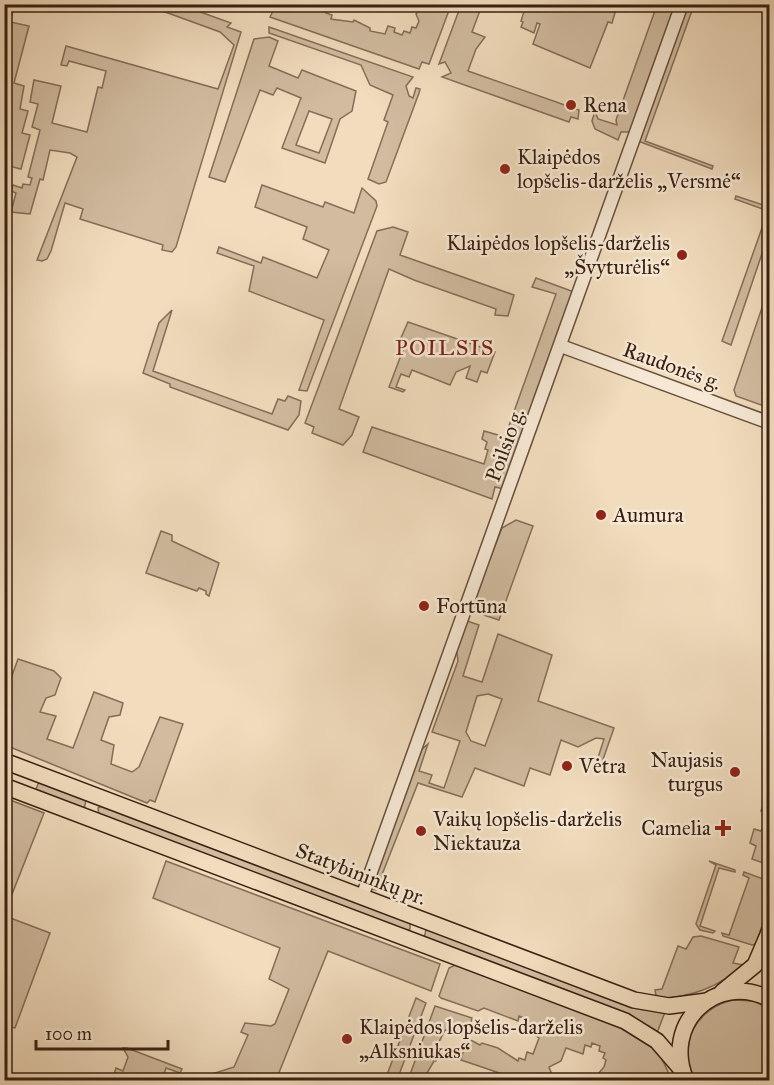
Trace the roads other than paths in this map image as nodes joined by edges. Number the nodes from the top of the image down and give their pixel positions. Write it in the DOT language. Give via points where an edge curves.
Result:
graph roads {
  1 [pos="682,4"];
  2 [pos="561,346"];
  3 [pos="770,423"];
  4 [pos="4,761"];
  5 [pos="35,773"];
  6 [pos="4,786"];
  7 [pos="26,794"];
  8 [pos="101,798"];
  9 [pos="93,819"];
  10 [pos="362,897"];
  11 [pos="421,920"];
  12 [pos="770,930"];
  13 [pos="414,940"];
  14 [pos="712,998"];
  15 [pos="770,999"];
  16 [pos="684,1075"];
  1 -- 2 [label="street, Poilsio g."];
  2 -- 3 [label="street, Raudonės g."];
  2 -- 10 [label="street, Poilsio g."];
  4 -- 5 [label="main road, Statybininkų pr."];
  5 -- 7 [label="main road" via="35,785"];
  5 -- 8 [label="main road, Statybininkų pr."];
  6 -- 7 [label="main road, Statybininkų pr."];
  7 -- 9 [label="main road, Statybininkų pr."];
  8 -- 9 [label="main road" via="92,807"];
  8 -- 10 [label="main road, Statybininkų pr."];
  9 -- 13 [label="main road, Statybininkų pr."];
  10 -- 11 [label="main road, Statybininkų pr."];
  11 -- 13 [label="main road"];
  11 -- 14 [label="main road, Statybininkų pr." via="634,1000 669,1006"];
  12 -- 14 [label="main road" via="755,964 736,984"];
  13 -- 16 [label="main road, Statybininkų pr." via="638,1027 657,1041"];
  14 -- 15 [label="main road, Statybininkų pr." via="740,991"];
  14 -- 16 [label="main road" via="690,1016 685,1026 679,1048"];
}
